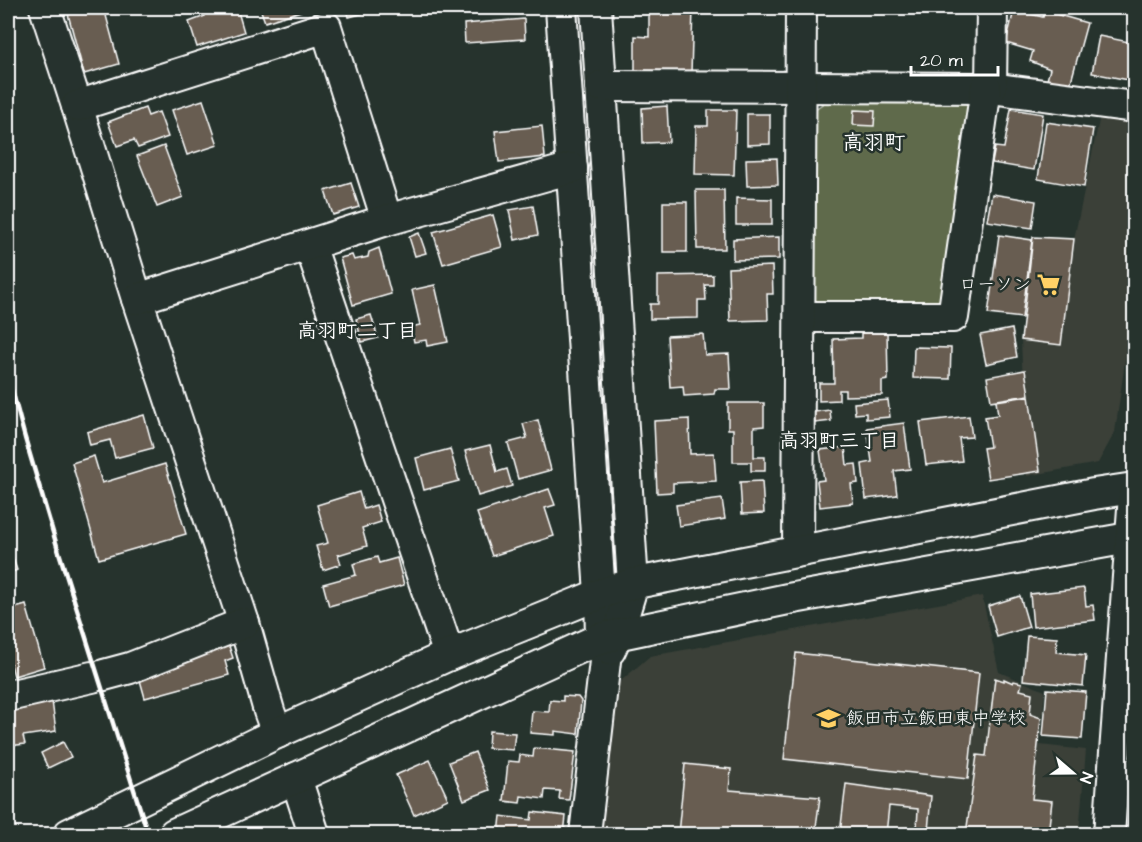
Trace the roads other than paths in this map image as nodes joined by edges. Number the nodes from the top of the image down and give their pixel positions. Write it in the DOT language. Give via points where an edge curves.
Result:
graph roads {
  1 [pos="45,8"];
  2 [pos="561,8"];
  3 [pos="596,8"];
  4 [pos="801,8"];
  5 [pos="992,8"];
  6 [pos="323,17"];
  7 [pos="601,86"];
  8 [pos="801,87"];
  9 [pos="989,88"];
  10 [pos="77,106"];
  11 [pos="1134,107"];
  12 [pos="572,168"];
  13 [pos="387,220"];
  14 [pos="310,245"];
  15 [pos="137,299"];
  16 [pos="800,317"];
  17 [pos="1134,488"];
  18 [pos="1134,495"];
  19 [pos="1133,538"];
  20 [pos="798,551"];
  21 [pos="633,584"];
  22 [pos="600,594"];
  23 [pos="244,623"];
  24 [pos="608,645"];
  25 [pos="449,655"];
  26 [pos="8,696"];
  27 [pos="277,733"];
  28 [pos="296,778"];
  29 [pos="69,834"];
  30 [pos="174,834"];
  31 [pos="314,834"];
  32 [pos="585,834"];
  33 [pos="1108,834"];
  1 -- 10 [label="street"];
  2 -- 12 [label="street"];
  3 -- 7 [label="street"];
  4 -- 8 [label="street"];
  5 -- 9 [label="street"];
  6 -- 10 [label="street"];
  6 -- 13 [label="street"];
  7 -- 8 [label="street"];
  7 -- 21 [label="street"];
  8 -- 9 [label="street"];
  8 -- 16 [label="street"];
  9 -- 11 [label="street"];
  9 -- 16 [label="street" via="953,317"];
  10 -- 15 [label="street"];
  12 -- 13 [label="street"];
  12 -- 22 [label="street"];
  13 -- 14 [label="street"];
  14 -- 15 [label="street"];
  14 -- 25 [label="street"];
  15 -- 23 [label="street"];
  16 -- 20 [label="street"];
  17 -- 20 [label="street"];
  18 -- 19 [label="street"];
  19 -- 24 [label="street" via="788,599"];
  19 -- 33 [label="street"];
  20 -- 21 [label="street"];
  21 -- 22 [label="street"];
  21 -- 24 [label="street"];
  22 -- 24 [label="street"];
  22 -- 25 [label="street"];
  23 -- 26 [label="street" via="130,668"];
  23 -- 27 [label="street"];
  24 -- 28 [label="street"];
  24 -- 32 [label="street"];
  25 -- 27 [label="street"];
  27 -- 29 [label="street"];
  28 -- 30 [label="street"];
  28 -- 31 [label="street"];
}
